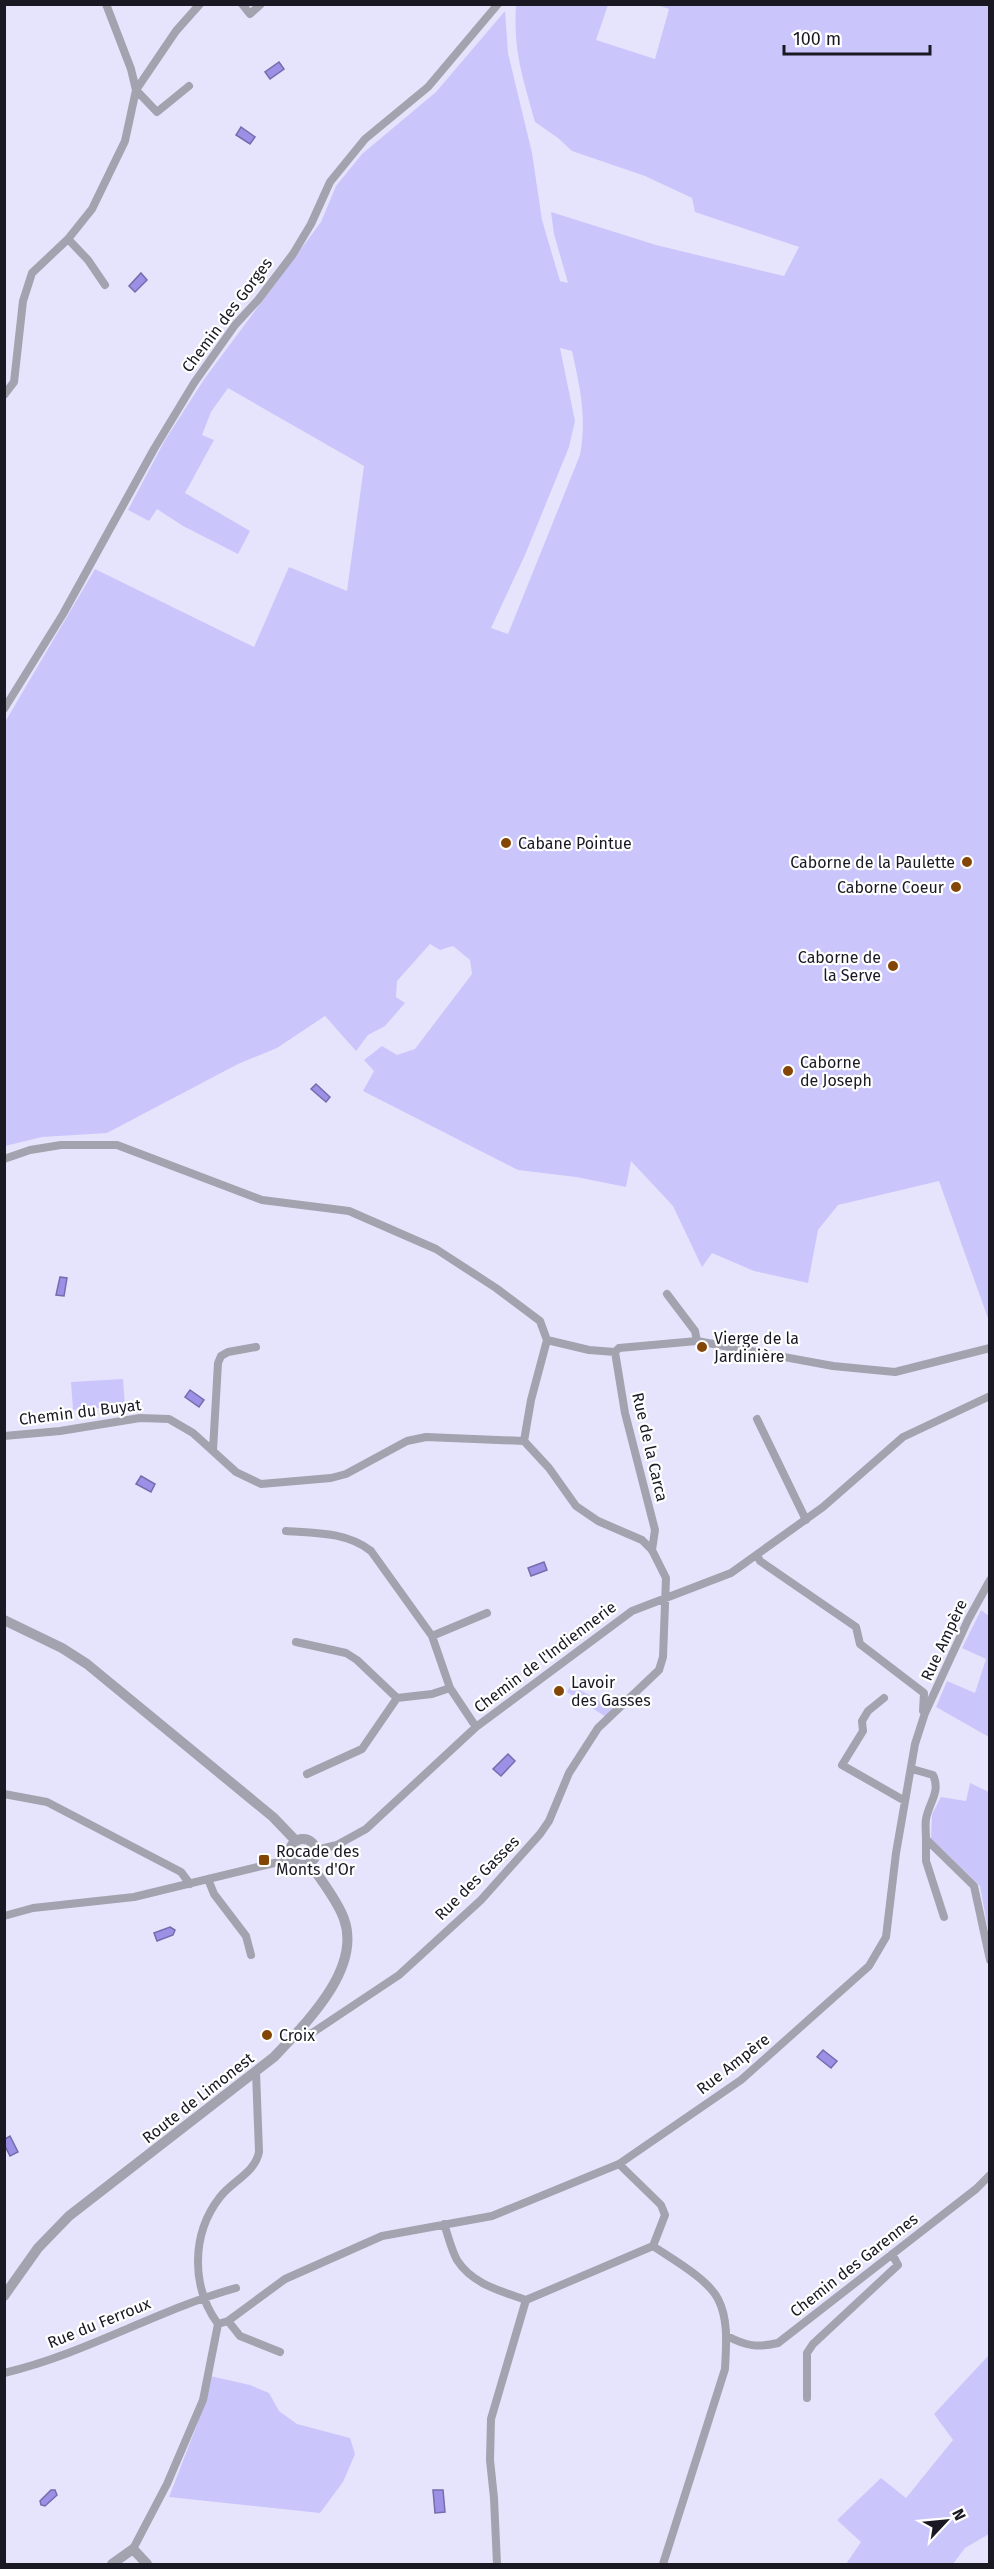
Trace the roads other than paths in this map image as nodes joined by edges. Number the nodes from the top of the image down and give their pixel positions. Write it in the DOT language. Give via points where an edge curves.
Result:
graph roads {
  1 [pos="106,4"];
  2 [pos="200,4"];
  3 [pos="242,4"];
  4 [pos="261,4"];
  5 [pos="498,4"];
  6 [pos="189,86"];
  7 [pos="136,90"];
  8 [pos="68,239"];
  9 [pos="105,285"];
  10 [pos="4,394"];
  11 [pos="4,709"];
  12 [pos="4,1159"];
  13 [pos="667,1294"];
  14 [pos="547,1340"];
  15 [pos="697,1341"];
  16 [pos="256,1347"];
  17 [pos="990,1348"];
  18 [pos="615,1352"];
  19 [pos="990,1396"];
  20 [pos="757,1419"];
  21 [pos="4,1436"];
  22 [pos="524,1441"];
  23 [pos="213,1450"];
  24 [pos="806,1520"];
  25 [pos="286,1531"];
  26 [pos="652,1550"];
  27 [pos="757,1555"];
  28 [pos="990,1580"];
  29 [pos="666,1597"];
  30 [pos="487,1613"];
  31 [pos="4,1620"];
  32 [pos="432,1635"];
  33 [pos="296,1642"];
  34 [pos="450,1688"];
  35 [pos="397,1698"];
  36 [pos="884,1698"];
  37 [pos="925,1713"];
  38 [pos="476,1727"];
  39 [pos="912,1769"];
  40 [pos="307,1774"];
  41 [pos="4,1794"];
  42 [pos="905,1801"];
  43 [pos="926,1839"];
  44 [pos="296,1841"];
  45 [pos="316,1850"];
  46 [pos="291,1859"];
  47 [pos="310,1863"];
  48 [pos="208,1880"];
  49 [pos="190,1884"];
  50 [pos="4,1916"];
  51 [pos="944,1917"];
  52 [pos="251,1955"];
  53 [pos="990,1960"];
  54 [pos="295,2035"];
  55 [pos="256,2072"];
  56 [pos="619,2164"];
  57 [pos="990,2175"];
  58 [pos="444,2224"];
  59 [pos="653,2246"];
  60 [pos="892,2254"];
  61 [pos="236,2288"];
  62 [pos="4,2296"];
  63 [pos="204,2297"];
  64 [pos="526,2300"];
  65 [pos="228,2321"];
  66 [pos="218,2324"];
  67 [pos="727,2336"];
  68 [pos="280,2352"];
  69 [pos="4,2373"];
  70 [pos="807,2398"];
  71 [pos="133,2549"];
  72 [pos="112,2565"];
  73 [pos="147,2565"];
  74 [pos="497,2565"];
  75 [pos="663,2565"];
  1 -- 7 [label="street"];
  2 -- 7 [label="street" via="176,31"];
  3 -- 4 [label="street" via="250,14"];
  5 -- 11 [label="street, Chemin des Gorges" via="428,87 365,139 330,182 293,254 194,383 63,614"];
  6 -- 7 [label="street" via="157,112"];
  7 -- 8 [label="street" via="121,150 92,208"];
  8 -- 9 [label="street"];
  8 -- 10 [label="street" via="32,273 23,301 14,382"];
  12 -- 14 [label="street" via="61,1145 117,1145 262,1200 349,1211 436,1249 496,1288 540,1321"];
  13 -- 15 [label="street" via="695,1331"];
  14 -- 18 [label="street"];
  14 -- 22 [label="street"];
  15 -- 17 [label="street" via="833,1366 895,1372"];
  15 -- 18 [label="street" via="619,1348"];
  16 -- 23 [label="street" via="221,1356 218,1363"];
  18 -- 26 [label="street, Rue de la Carca" via="625,1413 655,1530"];
  19 -- 24 [label="street, Chemin de l'Indiennerie" via="903,1437"];
  20 -- 24 [label="street"];
  21 -- 23 [label="street, Chemin du Buyat" via="140,1418 169,1419"];
  22 -- 23 [label="street, Chemin du Buyat" via="426,1437 407,1441 346,1474 261,1484 236,1472"];
  22 -- 26 [label="street" via="576,1506 598,1521 642,1540"];
  24 -- 27 [label="street, Chemin de l'Indiennerie"];
  25 -- 32 [label="street" via="328,1533 361,1543 371,1551"];
  26 -- 29 [label="street, Rue des Gasses" via="666,1578"];
  27 -- 29 [label="street, Chemin de l'Indiennerie" via="732,1573"];
  27 -- 37 [label="street" via="760,1561 856,1626 860,1644 924,1693"];
  28 -- 37 [label="street, Rue Ampère"];
  29 -- 38 [label="street, Chemin de l'Indiennerie" via="632,1611"];
  29 -- 54 [label="street, Rue des Gasses" via="659,1670 598,1728 569,1773 540,1834 481,1900 399,1975 312,2033"];
  30 -- 32 [label="street"];
  31 -- 44 [label="street" via="87,1664 265,1810"];
  32 -- 34 [label="street"];
  33 -- 35 [label="street" via="346,1653"];
  34 -- 35 [label="street"];
  34 -- 38 [label="street"];
  35 -- 40 [label="street" via="362,1749"];
  36 -- 42 [label="street" via="868,1711 862,1721 863,1731 842,1765"];
  37 -- 39 [label="street, Rue Ampère"];
  38 -- 45 [label="street, Chemin de l'Indiennerie" via="366,1829 337,1845"];
  39 -- 42 [label="street, Rue Ampère"];
  39 -- 43 [label="street" via="933,1775 937,1784 926,1817"];
  41 -- 49 [label="street" via="47,1802 181,1872"];
  42 -- 56 [label="street, Rue Ampère" via="886,1937 869,1966 741,2080"];
  43 -- 51 [label="street" via="926,1861"];
  43 -- 53 [label="street" via="974,1886"];
  44 -- 45 [label="street" via="309,1840"];
  44 -- 46 [label="street" via="291,1846"];
  45 -- 47 [label="street"];
  46 -- 47 [label="street" via="298,1865"];
  46 -- 48 [label="street"];
  47 -- 54 [label="street, Route de Limonest" via="344,1919 346,1957 331,1988"];
  48 -- 49 [label="street"];
  48 -- 52 [label="street" via="246,1936"];
  49 -- 50 [label="street" via="134,1898 33,1908"];
  54 -- 55 [label="street, Route de Limonest"];
  55 -- 62 [label="street, Route de Limonest" via="69,2216 38,2248"];
  55 -- 63 [label="street" via="257,2162 220,2197 201,2230 197,2273"];
  56 -- 58 [label="street, Rue Ampère" via="492,2216"];
  56 -- 59 [label="street" via="661,2205 665,2215"];
  57 -- 60 [label="street, Chemin des Garennes"];
  58 -- 64 [label="street" via="457,2259 470,2275"];
  58 -- 65 [label="street, Rue Ampère" via="382,2236 285,2279"];
  59 -- 64 [label="street"];
  59 -- 67 [label="street" via="690,2272 719,2300"];
  60 -- 67 [label="street, Chemin des Garennes" via="778,2343 761,2348"];
  60 -- 70 [label="street" via="898,2265 807,2353"];
  61 -- 63 [label="street, Rue du Ferroux"];
  63 -- 66 [label="street"];
  63 -- 69 [label="street, Rue du Ferroux" via="36,2365"];
  64 -- 74 [label="street" via="492,2419 490,2460"];
  65 -- 66 [label="street, Rue Ampère"];
  65 -- 68 [label="street" via="240,2336"];
  66 -- 71 [label="street" via="203,2400 167,2484"];
  67 -- 75 [label="street" via="725,2369"];
  71 -- 72 [label="street"];
  71 -- 73 [label="street"];
}
